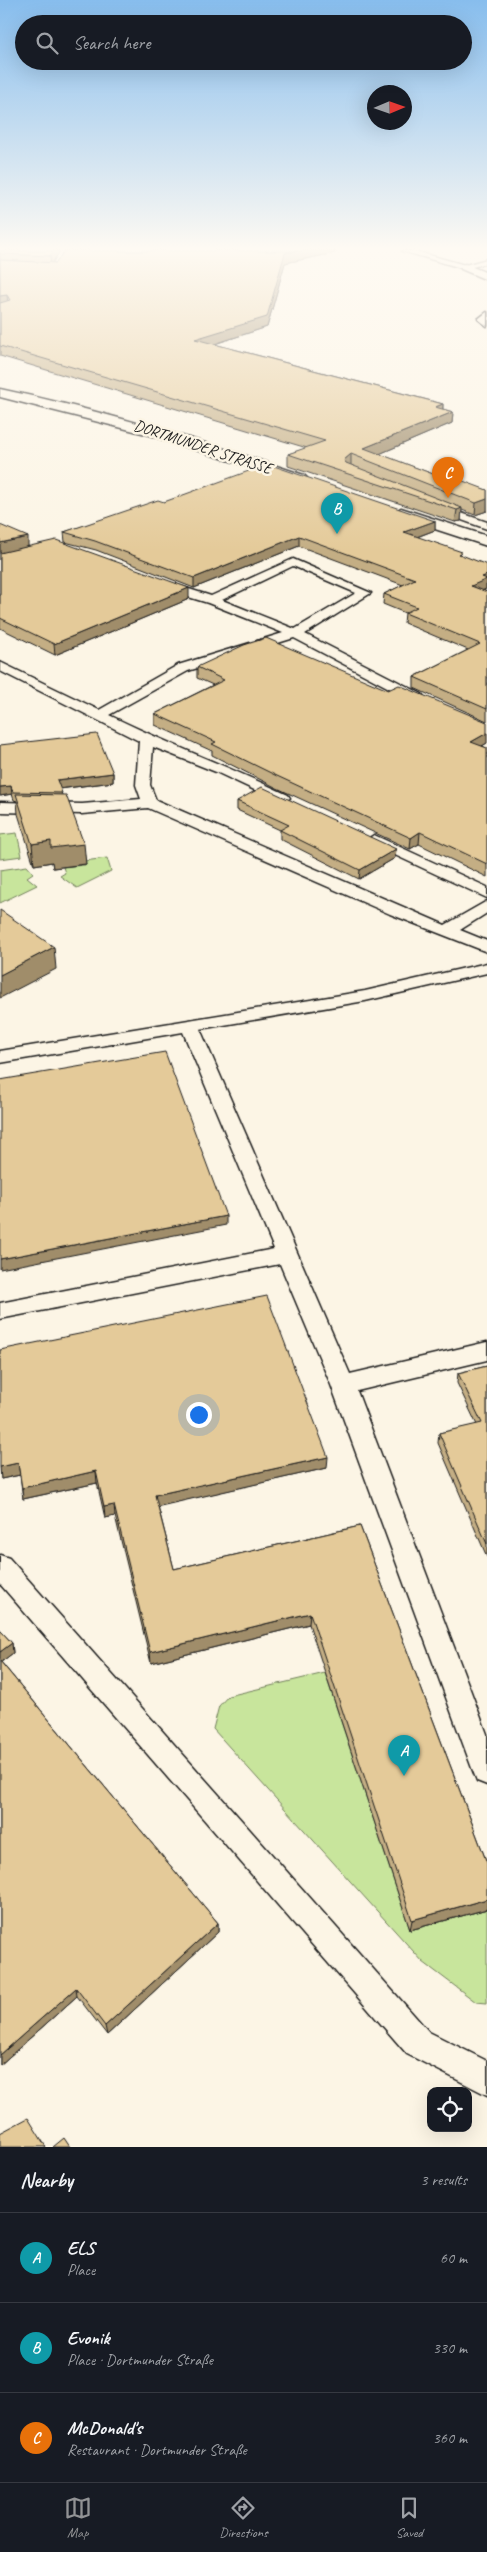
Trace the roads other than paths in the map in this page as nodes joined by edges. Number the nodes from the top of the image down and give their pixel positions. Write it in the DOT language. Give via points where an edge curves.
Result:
graph roads {
  1 [pos="0,393"];
  2 [pos="310,482"];
  3 [pos="428,504"];
  4 [pos="390,509"];
  5 [pos="487,526"];
  6 [pos="487,542"];
  7 [pos="154,580"];
  8 [pos="212,600"];
  9 [pos="296,634"];
  10 [pos="0,666"];
  11 [pos="426,701"];
  12 [pos="98,716"];
  13 [pos="146,739"];
  14 [pos="150,803"];
  15 [pos="301,806"];
  16 [pos="0,807"];
  17 [pos="363,835"];
  18 [pos="487,893"];
  19 [pos="487,906"];
  20 [pos="447,931"];
  21 [pos="487,947"];
  22 [pos="487,968"];
  23 [pos="189,1025"];
  24 [pos="0,1057"];
  25 [pos="286,1255"];
  26 [pos="0,1310"];
  27 [pos="487,1351"];
  28 [pos="343,1385"];
  29 [pos="0,1566"];
  30 [pos="487,1771"];
  31 [pos="487,2078"];
  1 -- 2 [label="main road, DORTMUNDER STRASSE" via="126,422"];
  3 -- 5 [label="lane"];
  4 -- 6 [label="main road"];
  7 -- 8 [label="lane"];
  8 -- 9 [label="lane"];
  8 -- 9 [label="lane" via="293,562 365,593"];
  9 -- 11 [label="lane"];
  9 -- 12 [label="lane" via="183,668"];
  10 -- 12 [label="lane"];
  12 -- 13 [label="lane"];
  13 -- 14 [label="lane" via="143,785"];
  13 -- 15 [label="lane"];
  14 -- 16 [label="lane" via="82,809"];
  14 -- 20 [label="lane"];
  17 -- 18 [label="lane"];
  19 -- 20 [label="lane"];
  20 -- 21 [label="lane"];
  22 -- 23 [label="lane" via="365,996"];
  23 -- 24 [label="lane"];
  23 -- 25 [label="lane"];
  25 -- 26 [label="lane"];
  25 -- 28 [label="lane"];
  27 -- 28 [label="lane"];
  28 -- 30 [label="lane"];
  29 -- 31 [label="lane" via="418,2043"];
}
